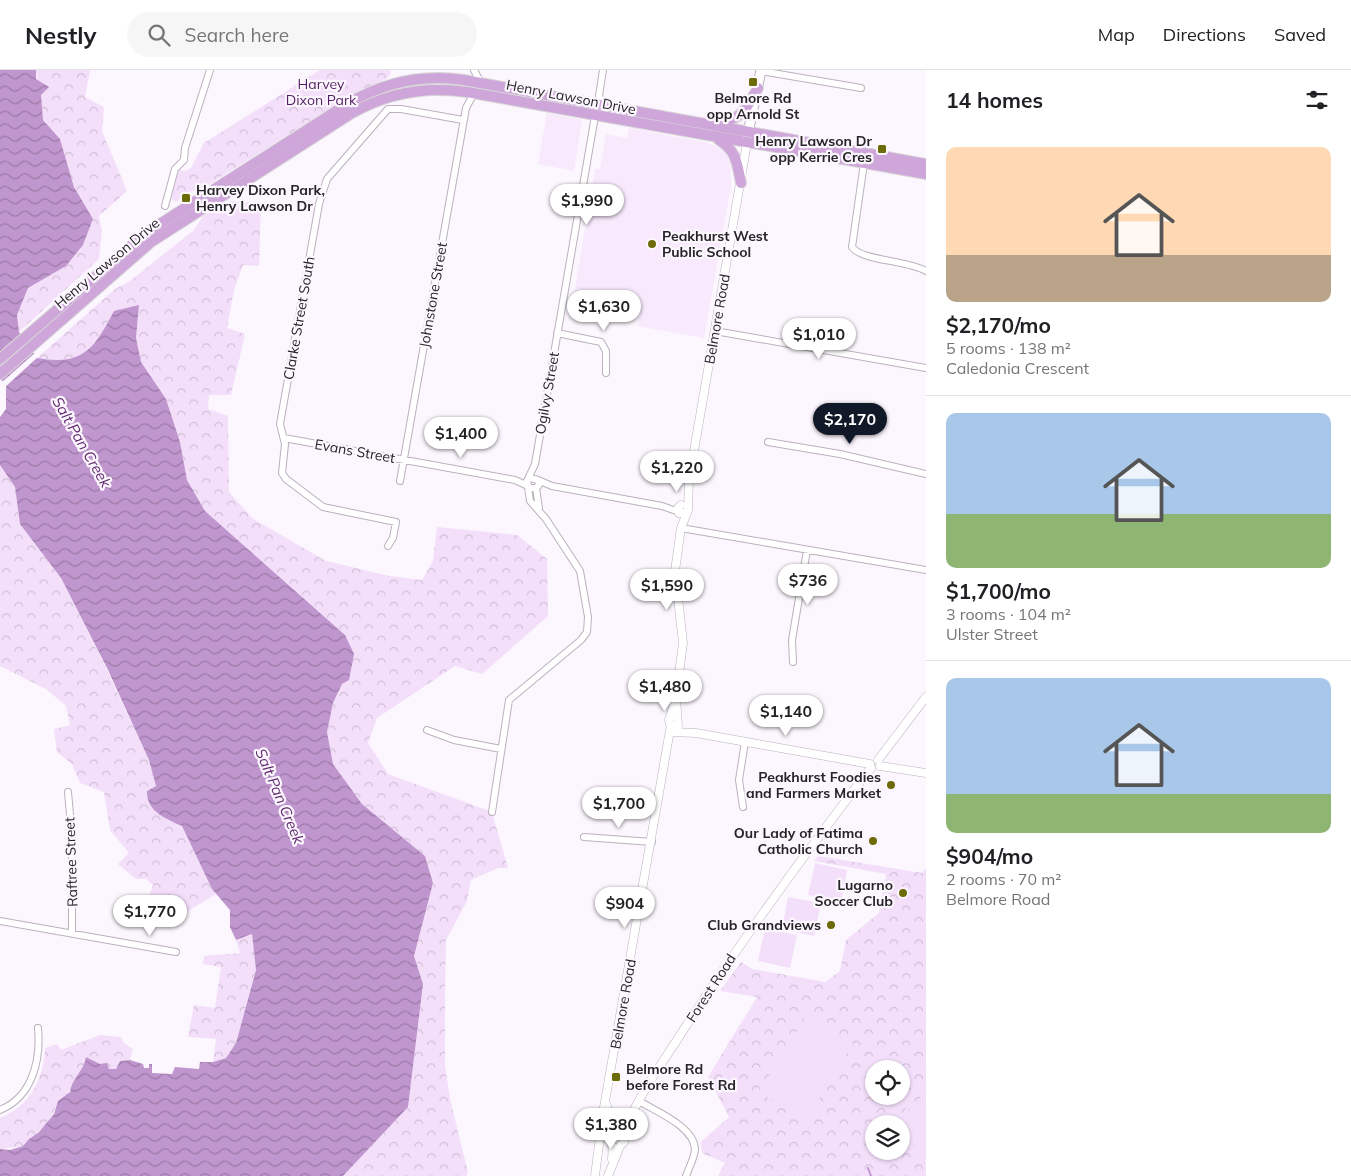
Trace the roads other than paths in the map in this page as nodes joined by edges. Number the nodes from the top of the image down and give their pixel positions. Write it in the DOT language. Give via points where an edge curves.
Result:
graph roads {
  1 [pos="210,70"];
  2 [pos="474,70"];
  3 [pos="761,70"];
  4 [pos="603,73"];
  5 [pos="481,83"];
  6 [pos="758,88"];
  7 [pos="861,88"];
  8 [pos="459,91"];
  9 [pos="474,93"];
  10 [pos="604,106"];
  11 [pos="466,108"];
  12 [pos="595,116"];
  13 [pos="463,120"];
  14 [pos="688,122"];
  15 [pos="748,132"];
  16 [pos="714,138"];
  17 [pos="747,143"];
  18 [pos="864,163"];
  19 [pos="926,164"];
  20 [pos="926,174"];
  21 [pos="741,183"];
  22 [pos="165,206"];
  23 [pos="926,271"];
  24 [pos="103,276"];
  25 [pos="715,331"];
  26 [pos="557,333"];
  27 [pos="0,359"];
  28 [pos="926,368"];
  29 [pos="606,373"];
  30 [pos="0,374"];
  31 [pos="284,438"];
  32 [pos="768,442"];
  33 [pos="404,460"];
  34 [pos="926,474"];
  35 [pos="533,479"];
  36 [pos="515,480"];
  37 [pos="400,481"];
  38 [pos="528,486"];
  39 [pos="552,486"];
  40 [pos="537,488"];
  41 [pos="682,509"];
  42 [pos="539,510"];
  43 [pos="681,528"];
  44 [pos="388,546"];
  45 [pos="807,550"];
  46 [pos="926,570"];
  47 [pos="793,662"];
  48 [pos="926,697"];
  49 [pos="674,729"];
  50 [pos="426,730"];
  51 [pos="745,742"];
  52 [pos="501,749"];
  53 [pos="879,763"];
  54 [pos="870,766"];
  55 [pos="926,773"];
  56 [pos="68,792"];
  57 [pos="743,808"];
  58 [pos="492,812"];
  59 [pos="584,837"];
  60 [pos="652,842"];
  61 [pos="0,921"];
  62 [pos="72,932"];
  63 [pos="176,952"];
  64 [pos="38,1028"];
  65 [pos="639,1101"];
  66 [pos="606,1102"];
  67 [pos="0,1110"];
  68 [pos="619,1134"];
  69 [pos="601,1135"];
  70 [pos="614,1144"];
  71 [pos="610,1172"];
  72 [pos="596,1176"];
  73 [pos="686,1176"];
  1 -- 22 [label="street" via="184,148 184,160 175,169"];
  2 -- 5 [label="street"];
  3 -- 6 [label="main road, Belmore Road"];
  3 -- 7 [label="street"];
  4 -- 10 [label="street" via="599,96"];
  5 -- 10 [label="main road, Henry Lawson Drive"];
  5 -- 24 [label="main road, Henry Lawson Drive" via="429,78 375,89 146,233"];
  6 -- 14 [label="main road" via="744,112 736,118"];
  6 -- 15 [label="main road, Belmore Road"];
  8 -- 9 [label="main road, Henry Lawson Drive"];
  8 -- 11 [label="street"];
  8 -- 24 [label="main road, Henry Lawson Drive" via="413,91 372,102 222,194"];
  9 -- 11 [label="street, Johnstone Street"];
  9 -- 12 [label="main road, Henry Lawson Drive"];
  10 -- 14 [label="main road, Henry Lawson Drive"];
  11 -- 13 [label="street, Johnstone Street"];
  12 -- 16 [label="main road, Henry Lawson Drive"];
  12 -- 26 [label="street, Ogilvy Street"];
  13 -- 31 [label="street, Clarke Street South" via="388,109 325,184 280,424"];
  13 -- 33 [label="street, Johnstone Street"];
  14 -- 15 [label="main road, Henry Lawson Drive"];
  15 -- 17 [label="main road, Belmore Road"];
  15 -- 19 [label="main road, Henry Lawson Drive"];
  16 -- 17 [label="main road, Henry Lawson Drive"];
  16 -- 21 [label="main road" via="733,151"];
  17 -- 18 [label="main road, Henry Lawson Drive"];
  17 -- 21 [label="street, Belmore Road"];
  18 -- 20 [label="main road, Henry Lawson Drive"];
  18 -- 23 [label="street" via="851,251 906,263"];
  21 -- 25 [label="street, Belmore Road"];
  24 -- 27 [label="main road, Henry Lawson Drive"];
  24 -- 30 [label="main road, Henry Lawson Drive"];
  25 -- 28 [label="street"];
  25 -- 41 [label="street, Belmore Road"];
  26 -- 29 [label="street" via="601,342 606,351"];
  26 -- 35 [label="street, Ogilvy Street"];
  31 -- 33 [label="street, Evans Street"];
  31 -- 44 [label="street, Clarke Street South" via="282,470 286,479 323,507 396,522"];
  32 -- 34 [label="street" via="840,454"];
  33 -- 36 [label="street, Evans Street"];
  33 -- 37 [label="street, Johnstone Street"];
  35 -- 36 [label="street, Evans Street"];
  35 -- 38 [label="street"];
  35 -- 39 [label="street, Evans Street"];
  35 -- 40 [label="street"];
  36 -- 38 [label="street, Evans Street"];
  38 -- 40 [label="street, Evans Street"];
  38 -- 42 [label="street" via="530,501"];
  39 -- 40 [label="street, Evans Street"];
  39 -- 41 [label="street, Evans Street"];
  40 -- 42 [label="street"];
  41 -- 43 [label="street, Belmore Road"];
  42 -- 52 [label="street" via="580,571 588,627 576,645 509,700"];
  43 -- 45 [label="street"];
  43 -- 49 [label="street, Belmore Road" via="675,576 683,647"];
  45 -- 46 [label="street"];
  45 -- 47 [label="street" via="792,640"];
  48 -- 53 [label="street"];
  49 -- 51 [label="street"];
  49 -- 60 [label="street, Belmore Road"];
  50 -- 52 [label="street" via="454,740"];
  51 -- 54 [label="street"];
  51 -- 57 [label="street" via="739,780"];
  52 -- 58 [label="street"];
  53 -- 54 [label="street" via="875,770"];
  53 -- 55 [label="street"];
  54 -- 65 [label="street, Forest Road" via="754,924"];
  56 -- 62 [label="street, Raftree Street" via="72,837"];
  59 -- 60 [label="street"];
  60 -- 66 [label="street, Belmore Road"];
  61 -- 62 [label="street"];
  62 -- 63 [label="street"];
  64 -- 67 [label="street" via="33,1077 22,1096"];
  65 -- 68 [label="street, Forest Road"];
  65 -- 73 [label="street" via="688,1131 695,1152"];
  66 -- 68 [label="street, Belmore Road" via="609,1123"];
  66 -- 69 [label="street, Belmore Road"];
  68 -- 70 [label="street" via="613,1135"];
  68 -- 70 [label="street" via="624,1142"];
  69 -- 70 [label="street"];
  69 -- 72 [label="street, Belmore Road"];
  70 -- 71 [label="street"];
}
